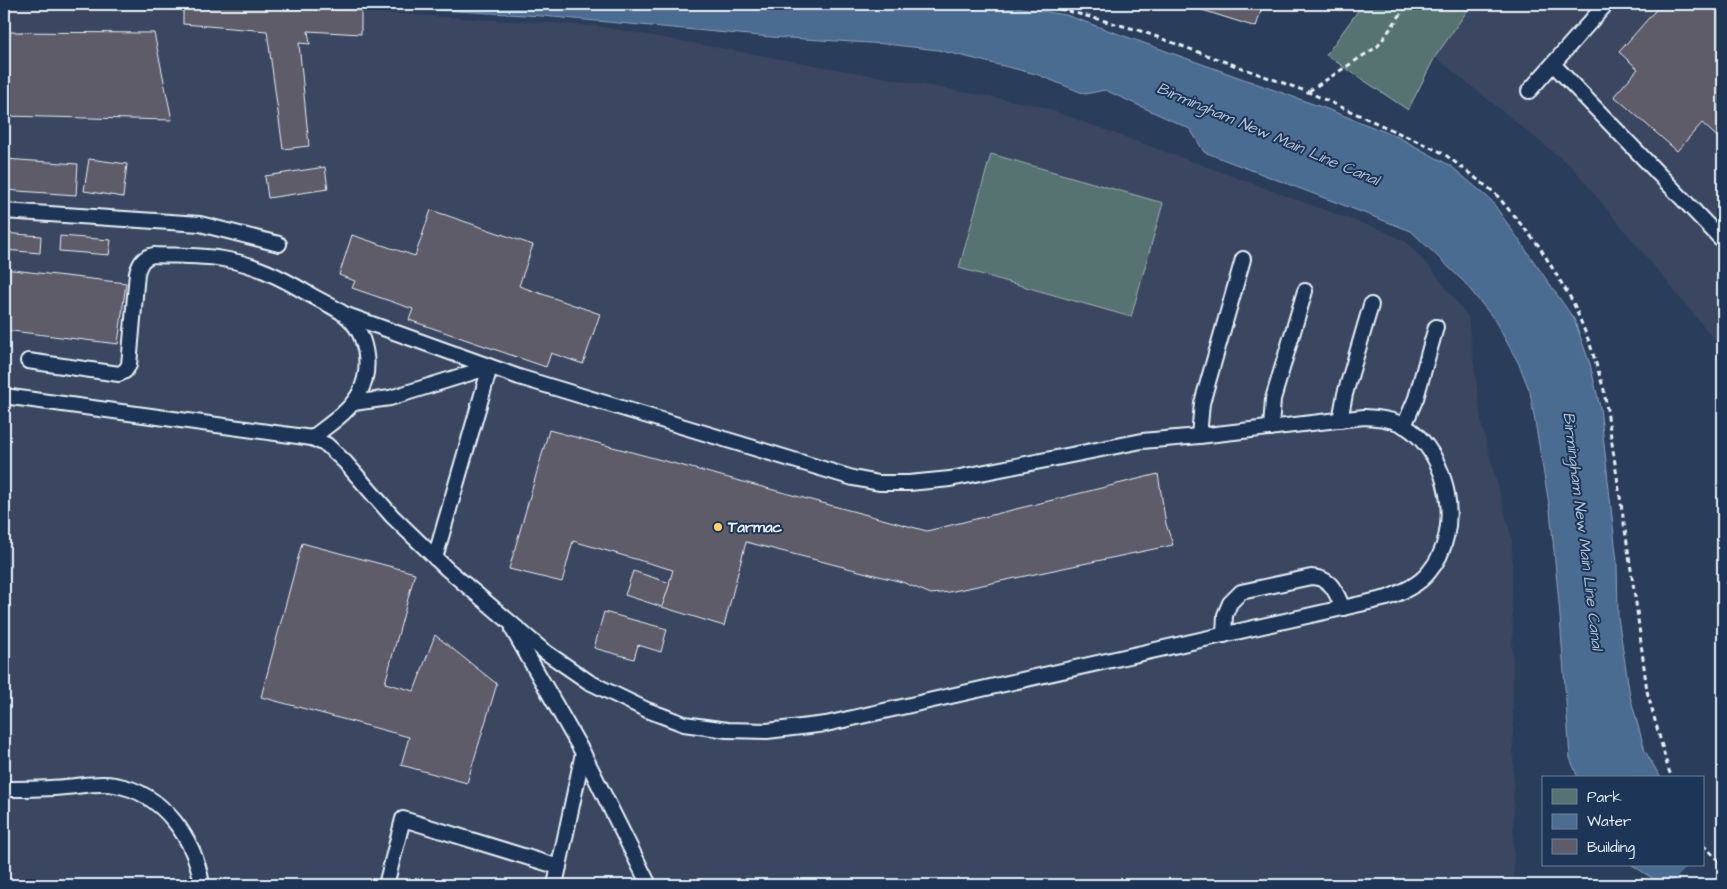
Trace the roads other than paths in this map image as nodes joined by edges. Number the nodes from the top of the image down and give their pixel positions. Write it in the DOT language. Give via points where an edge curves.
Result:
graph roads {
  1 [pos="1606,4"];
  2 [pos="1553,64"];
  3 [pos="1529,91"];
  4 [pos="4,211"];
  5 [pos="1723,240"];
  6 [pos="279,244"];
  7 [pos="1244,259"];
  8 [pos="1305,291"];
  9 [pos="1372,305"];
  10 [pos="344,314"];
  11 [pos="1436,327"];
  12 [pos="28,361"];
  13 [pos="490,367"];
  14 [pos="4,396"];
  15 [pos="353,403"];
  16 [pos="1340,420"];
  17 [pos="1404,426"];
  18 [pos="1271,428"];
  19 [pos="1199,436"];
  20 [pos="312,438"];
  21 [pos="435,558"];
  22 [pos="1343,608"];
  23 [pos="508,621"];
  24 [pos="1224,635"];
  25 [pos="583,753"];
  26 [pos="4,789"];
  27 [pos="559,867"];
  28 [pos="202,885"];
  29 [pos="386,885"];
  30 [pos="555,885"];
  31 [pos="649,885"];
  1 -- 2 [label="lane"];
  2 -- 3 [label="lane"];
  2 -- 5 [label="lane"];
  4 -- 6 [label="lane" via="200,224"];
  7 -- 19 [label="lane" via="1202,403"];
  8 -- 18 [label="lane" via="1273,399"];
  9 -- 16 [label="lane"];
  10 -- 12 [label="lane" via="278,276 249,265 222,259 154,255 146,257 137,273 129,365 125,371 120,374"];
  10 -- 13 [label="lane"];
  10 -- 15 [label="lane" via="360,333 366,352 366,373"];
  11 -- 17 [label="lane" via="1416,398"];
  13 -- 15 [label="lane" via="390,398"];
  13 -- 19 [label="lane" via="853,478 879,483 950,479 1142,441"];
  13 -- 21 [label="lane"];
  14 -- 20 [label="lane"];
  15 -- 20 [label="lane"];
  16 -- 17 [label="lane" via="1364,416"];
  16 -- 18 [label="lane"];
  17 -- 22 [label="lane" via="1426,445 1446,489 1446,536 1439,557 1429,573 1408,589 1387,598"];
  18 -- 19 [label="lane"];
  20 -- 21 [label="lane" via="327,445 346,462 392,516"];
  21 -- 23 [label="lane"];
  22 -- 24 [label="lane"];
  22 -- 24 [label="lane" via="1332,586 1321,578 1311,577 1241,592 1230,603 1225,615"];
  23 -- 24 [label="lane" via="588,682 647,710 684,724 766,731 826,724"];
  23 -- 25 [label="lane"];
  25 -- 27 [label="lane"];
  25 -- 31 [label="lane"];
  26 -- 28 [label="lane" via="91,784 115,785 134,791 158,804 177,824 193,851"];
  27 -- 29 [label="lane" via="403,819"];
  27 -- 30 [label="lane"];
}
